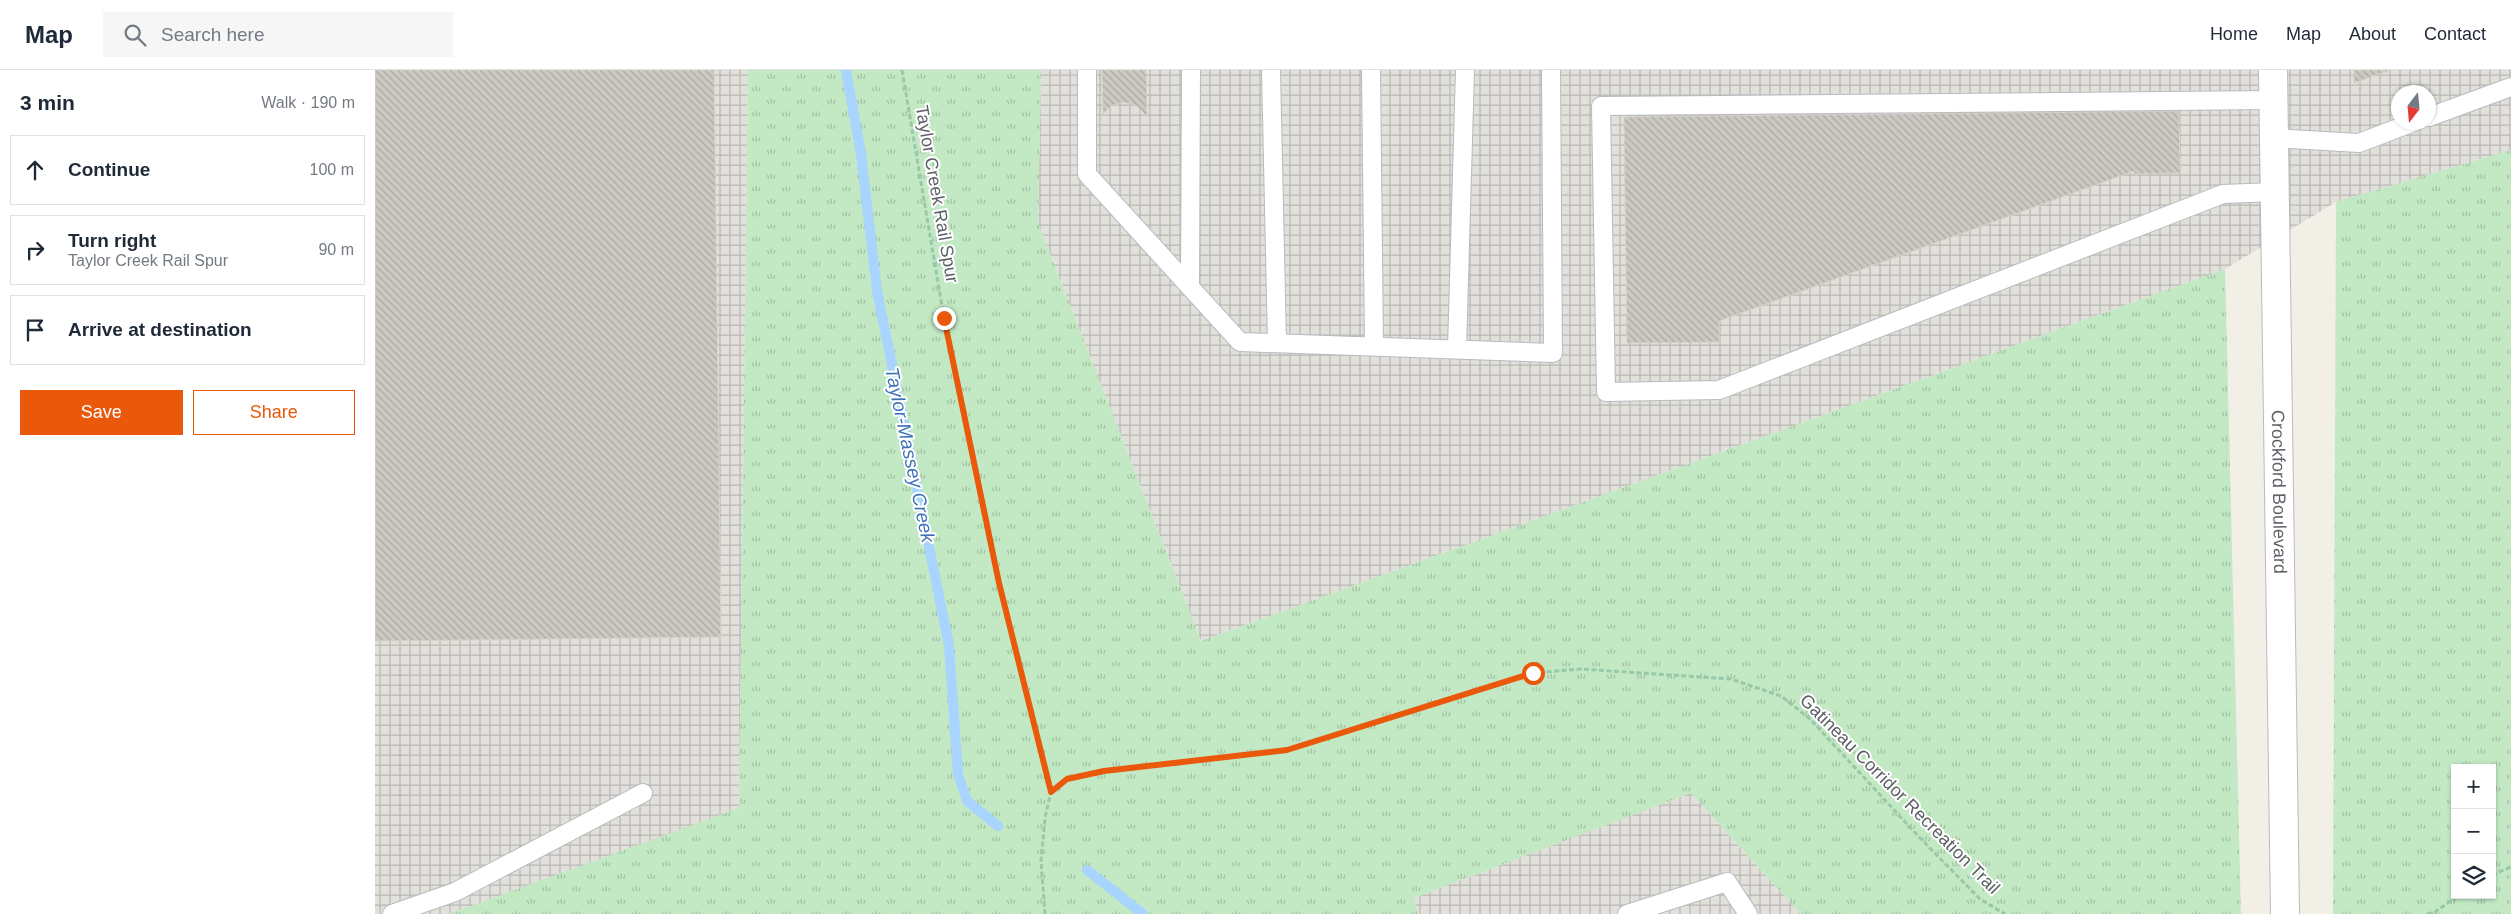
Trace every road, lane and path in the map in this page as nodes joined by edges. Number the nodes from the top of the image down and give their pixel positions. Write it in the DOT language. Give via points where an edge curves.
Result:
graph roads {
  1 [pos="902,70"];
  2 [pos="1087,70"];
  3 [pos="1191,70"];
  4 [pos="1271,70"];
  5 [pos="1371,70"];
  6 [pos="1465,70"];
  7 [pos="1551,70"];
  8 [pos="2273,70"];
  9 [pos="2511,87"];
  10 [pos="2273,100"];
  11 [pos="2436,114"];
  12 [pos="2393,130"];
  13 [pos="2274,138"];
  14 [pos="2275,192"];
  15 [pos="1190,286"];
  16 [pos="1277,343"];
  17 [pos="1374,346"];
  18 [pos="1457,349"];
  19 [pos="1051,792"];
  20 [pos="643,793"];
  21 [pos="2511,867"];
  22 [pos="2496,873"];
  23 [pos="2453,899"];
  24 [pos="392,914"];
  25 [pos="1045,914"];
  26 [pos="1627,914"];
  27 [pos="1748,914"];
  28 [pos="2005,914"];
  29 [pos="2285,914"];
  30 [pos="2427,914"];
  1 -- 19 [label="path, Taylor Creek Rail Spur" via="944,318 999,583"];
  2 -- 15 [label="lane" via="1087,174"];
  3 -- 15 [label="lane"];
  4 -- 16 [label="lane"];
  5 -- 17 [label="lane"];
  6 -- 18 [label="lane"];
  7 -- 18 [label="lane" via="1553,353"];
  8 -- 10 [label="street, Crockford Boulevard"];
  9 -- 11 [label="lane"];
  10 -- 13 [label="street, Crockford Boulevard"];
  10 -- 14 [label="lane" via="1601,106 1606,392 1719,390 2223,194"];
  12 -- 13 [label="lane" via="2359,143"];
  13 -- 14 [label="street, Crockford Boulevard"];
  14 -- 29 [label="street, Crockford Boulevard"];
  15 -- 16 [label="lane" via="1240,342"];
  16 -- 17 [label="lane"];
  17 -- 18 [label="lane"];
  19 -- 25 [label="path" via="1041,861"];
  19 -- 28 [label="path, Gatineau Corridor Recreation Trail" via="1067,779 1104,771 1287,750 1533,673 1581,669 1731,679 1767,689 1799,708 1980,899"];
  20 -- 24 [label="lane" via="455,892"];
  21 -- 22 [label="path"];
  23 -- 30 [label="path"];
  26 -- 27 [label="lane" via="1727,882"];
}
